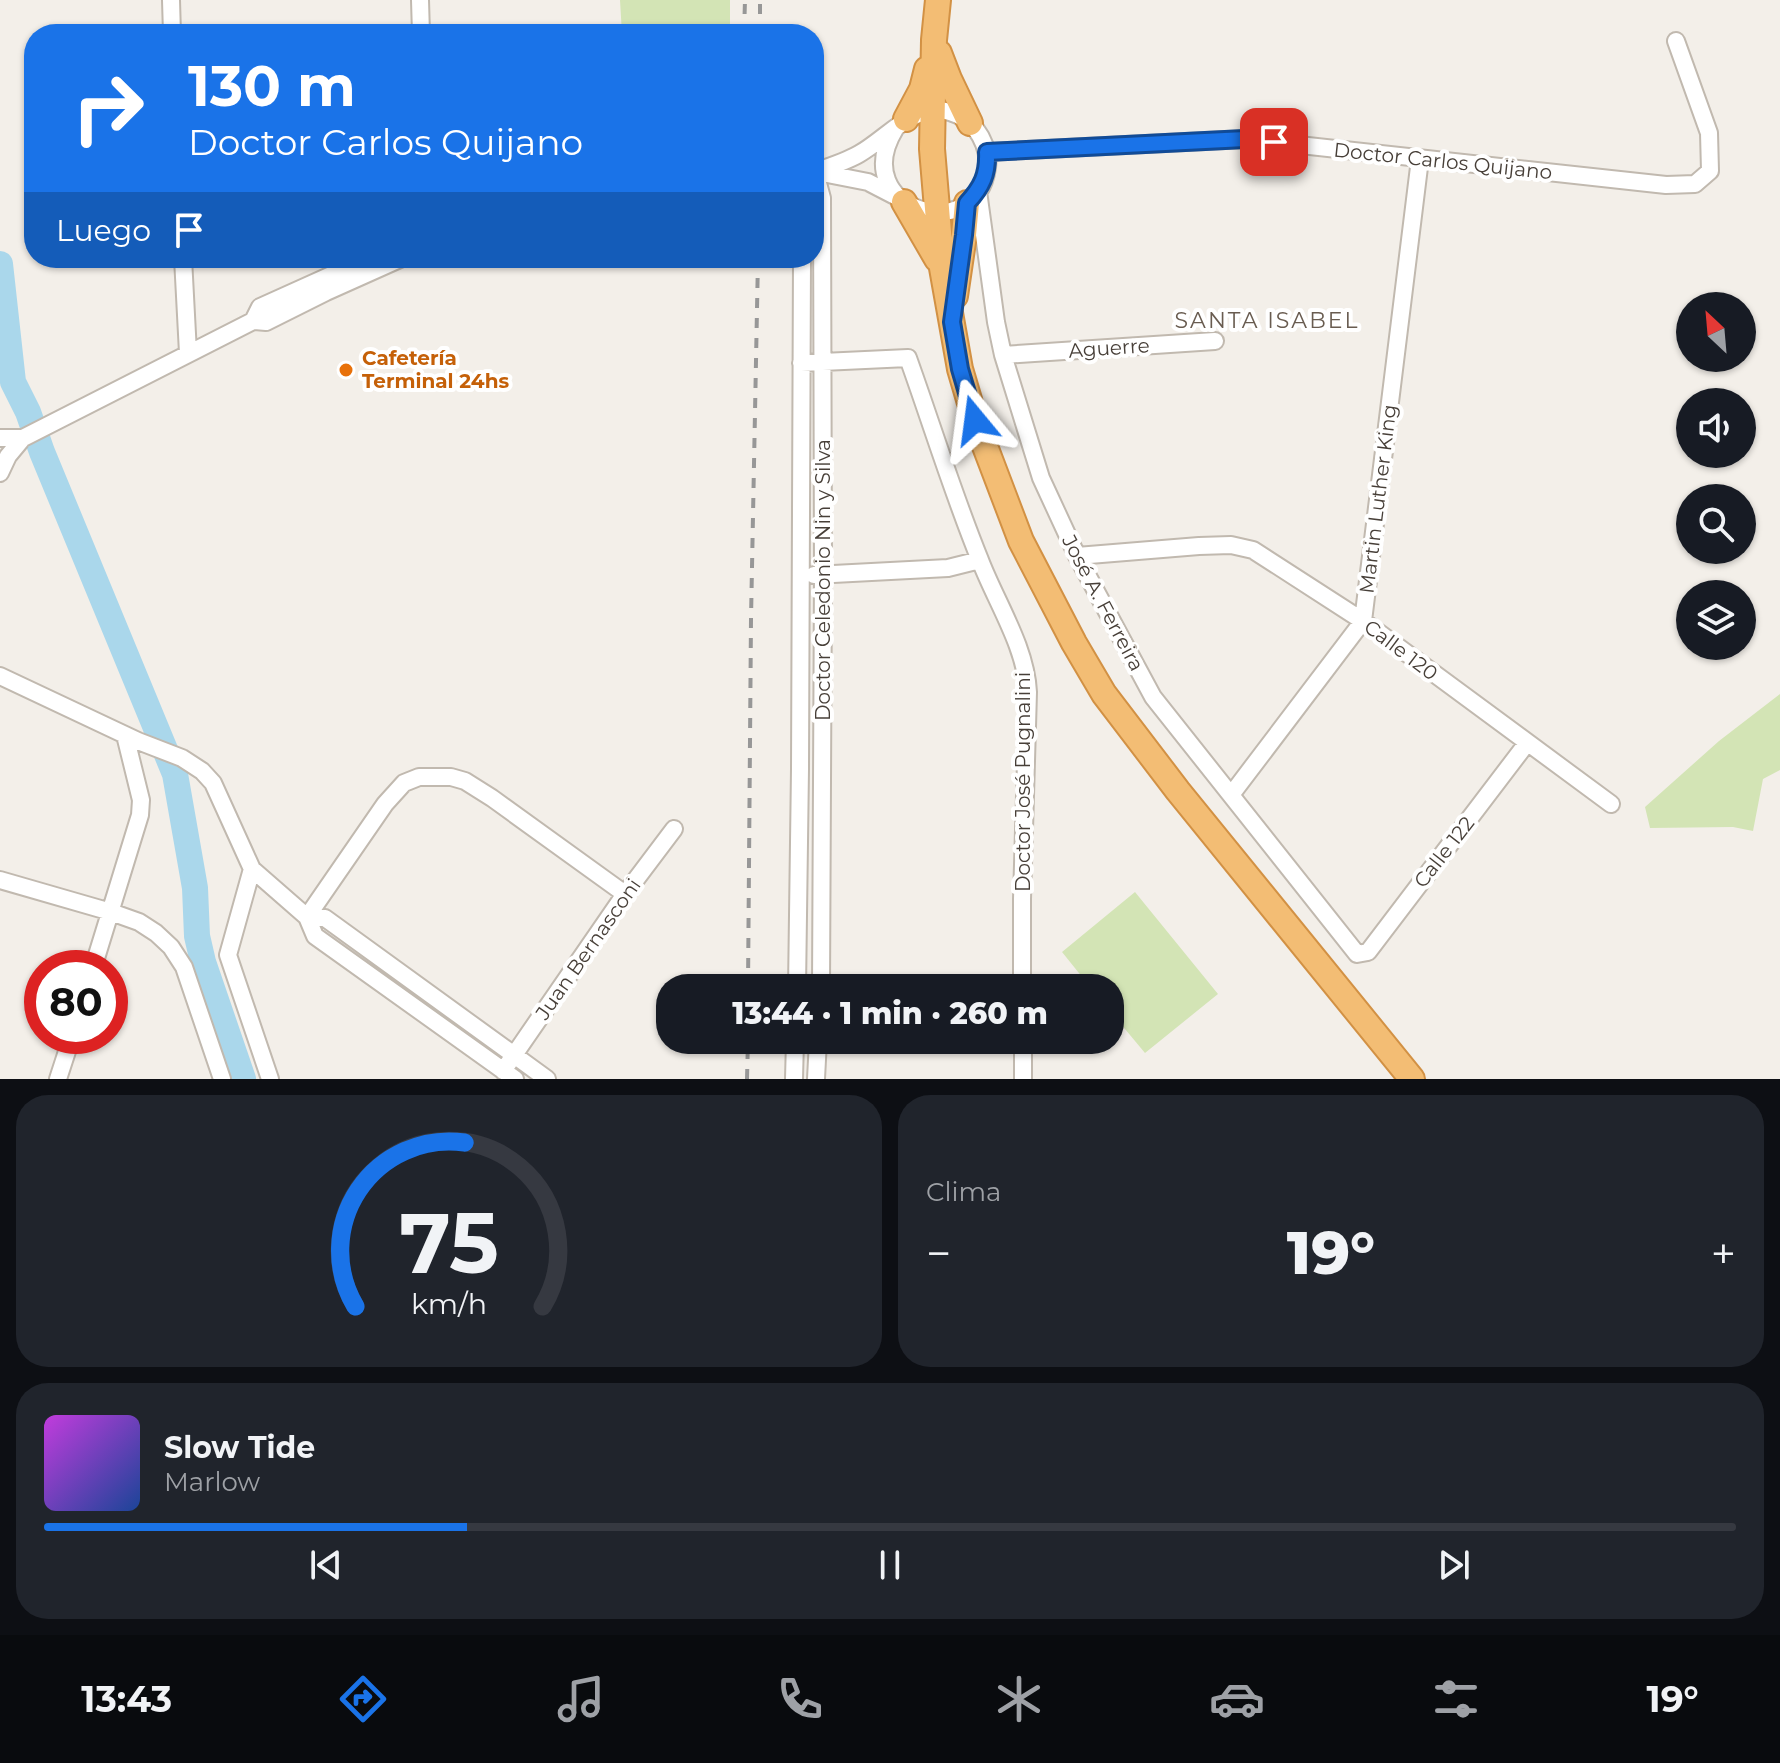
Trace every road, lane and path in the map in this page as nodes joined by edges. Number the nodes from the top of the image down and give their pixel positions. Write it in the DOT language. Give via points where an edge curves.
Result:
graph roads {
  1 [pos="171,0"];
  2 [pos="420,0"];
  3 [pos="938,0"];
  4 [pos="172,24"];
  5 [pos="421,24"];
  6 [pos="934,40"];
  7 [pos="1676,41"];
  8 [pos="933,110"];
  9 [pos="970,123"];
  10 [pos="900,124"];
  11 [pos="987,152"];
  12 [pos="1420,159"];
  13 [pos="824,168"];
  14 [pos="824,174"];
  15 [pos="972,197"];
  16 [pos="901,200"];
  17 [pos="936,213"];
  18 [pos="184,268"];
  19 [pos="347,268"];
  20 [pos="380,268"];
  21 [pos="802,268"];
  22 [pos="822,268"];
  23 [pos="942,268"];
  24 [pos="253,321"];
  25 [pos="952,322"];
  26 [pos="1215,341"];
  27 [pos="188,353"];
  28 [pos="1003,355"];
  29 [pos="823,362"];
  30 [pos="801,363"];
  31 [pos="0,438"];
  32 [pos="23,438"];
  33 [pos="0,473"];
  34 [pos="1077,556"];
  35 [pos="980,560"];
  36 [pos="823,574"];
  37 [pos="800,576"];
  38 [pos="1363,621"];
  39 [pos="0,676"];
  40 [pos="132,738"];
  41 [pos="1527,743"];
  42 [pos="800,769"];
  43 [pos="822,769"];
  44 [pos="1231,795"];
  45 [pos="1611,804"];
  46 [pos="674,829"];
  47 [pos="252,869"];
  48 [pos="0,880"];
  49 [pos="625,894"];
  50 [pos="111,912"];
  51 [pos="307,917"];
  52 [pos="99,950"];
  53 [pos="1357,954"];
  54 [pos="797,974"];
  55 [pos="821,974"];
  56 [pos="1022,974"];
  57 [pos="66,1054"];
  58 [pos="795,1054"];
  59 [pos="817,1054"];
  60 [pos="1023,1054"];
  61 [pos="514,1055"];
  62 [pos="509,1075"];
  63 [pos="58,1079"];
  64 [pos="222,1079"];
  65 [pos="270,1079"];
  66 [pos="547,1079"];
  67 [pos="794,1079"];
  68 [pos="816,1079"];
  69 [pos="1023,1079"];
  70 [pos="1412,1079"];
  1 -- 4 [label="street"];
  2 -- 5 [label="street"];
  3 -- 6 [label="highway"];
  6 -- 8 [label="highway"];
  6 -- 9 [label="highway"];
  6 -- 10 [label="highway" via="922,89"];
  7 -- 12 [label="street, Doctor Carlos Quijano" via="1709,133 1710,171 1695,184"];
  8 -- 9 [label="street"];
  8 -- 10 [label="street"];
  8 -- 17 [label="highway"];
  9 -- 11 [label="street"];
  10 -- 13 [label="street" via="858,154"];
  10 -- 16 [label="street" via="884,164"];
  11 -- 12 [label="street, Doctor Carlos Quijano" via="1245,139"];
  11 -- 15 [label="street" via="984,179"];
  12 -- 38 [label="street, Martin Luther King"];
  14 -- 16 [label="street" via="868,182"];
  15 -- 17 [label="street"];
  15 -- 25 [label="highway"];
  15 -- 28 [label="street, José A. Ferreira"];
  16 -- 17 [label="street"];
  16 -- 23 [label="highway"];
  17 -- 23 [label="highway"];
  18 -- 27 [label="street"];
  19 -- 24 [label="street" via="260,307"];
  20 -- 24 [label="street" via="266,322"];
  21 -- 30 [label="street, Doctor Celedonio Nin y Silva"];
  22 -- 29 [label="street, Doctor Celedonio Nin y Silva"];
  23 -- 25 [label="highway"];
  24 -- 27 [label="street"];
  25 -- 70 [label="highway" via="975,420 1016,528 1104,694"];
  26 -- 28 [label="street, Aguerre"];
  27 -- 32 [label="street"];
  28 -- 34 [label="street, José A. Ferreira" via="1041,478"];
  29 -- 30 [label="street"];
  29 -- 35 [label="street, Doctor José Pugnalini" via="908,358"];
  29 -- 36 [label="street, Doctor Celedonio Nin y Silva"];
  30 -- 37 [label="street, Doctor Celedonio Nin y Silva"];
  31 -- 32 [label="street"];
  32 -- 33 [label="street"];
  34 -- 38 [label="street, Calle 120" via="1199,546 1253,550"];
  34 -- 44 [label="street, José A. Ferreira" via="1153,697"];
  35 -- 36 [label="street" via="948,568"];
  35 -- 56 [label="street, Doctor José Pugnalini" via="1027,676"];
  36 -- 37 [label="street"];
  36 -- 43 [label="street, Doctor Celedonio Nin y Silva"];
  37 -- 42 [label="street, Doctor Celedonio Nin y Silva"];
  38 -- 41 [label="street, Calle 120"];
  38 -- 44 [label="street, Martin Luther King"];
  39 -- 40 [label="street"];
  40 -- 47 [label="street" via="182,758 213,783"];
  40 -- 50 [label="street" via="141,807"];
  41 -- 45 [label="street, Calle 120"];
  41 -- 53 [label="street, Calle 122" via="1368,952"];
  42 -- 43 [label="street"];
  42 -- 54 [label="street, Doctor Celedonio Nin y Silva"];
  43 -- 55 [label="street, Doctor Celedonio Nin y Silva"];
  44 -- 53 [label="street, José A. Ferreira"];
  46 -- 49 [label="street, Juan Bernasconi"];
  47 -- 51 [label="street"];
  47 -- 65 [label="street" via="228,955"];
  48 -- 50 [label="street"];
  49 -- 51 [label="street" via="465,781 419,777 404,783 385,804"];
  49 -- 61 [label="street, Juan Bernasconi"];
  50 -- 52 [label="street"];
  50 -- 64 [label="street" via="139,922 171,947 184,967"];
  51 -- 61 [label="street" via="325,918"];
  51 -- 62 [label="street" via="315,936"];
  57 -- 63 [label="street"];
  58 -- 67 [label="street"];
  59 -- 68 [label="street"];
  60 -- 69 [label="street"];
  61 -- 62 [label="street, Juan Bernasconi"];
  61 -- 66 [label="street"];
}
